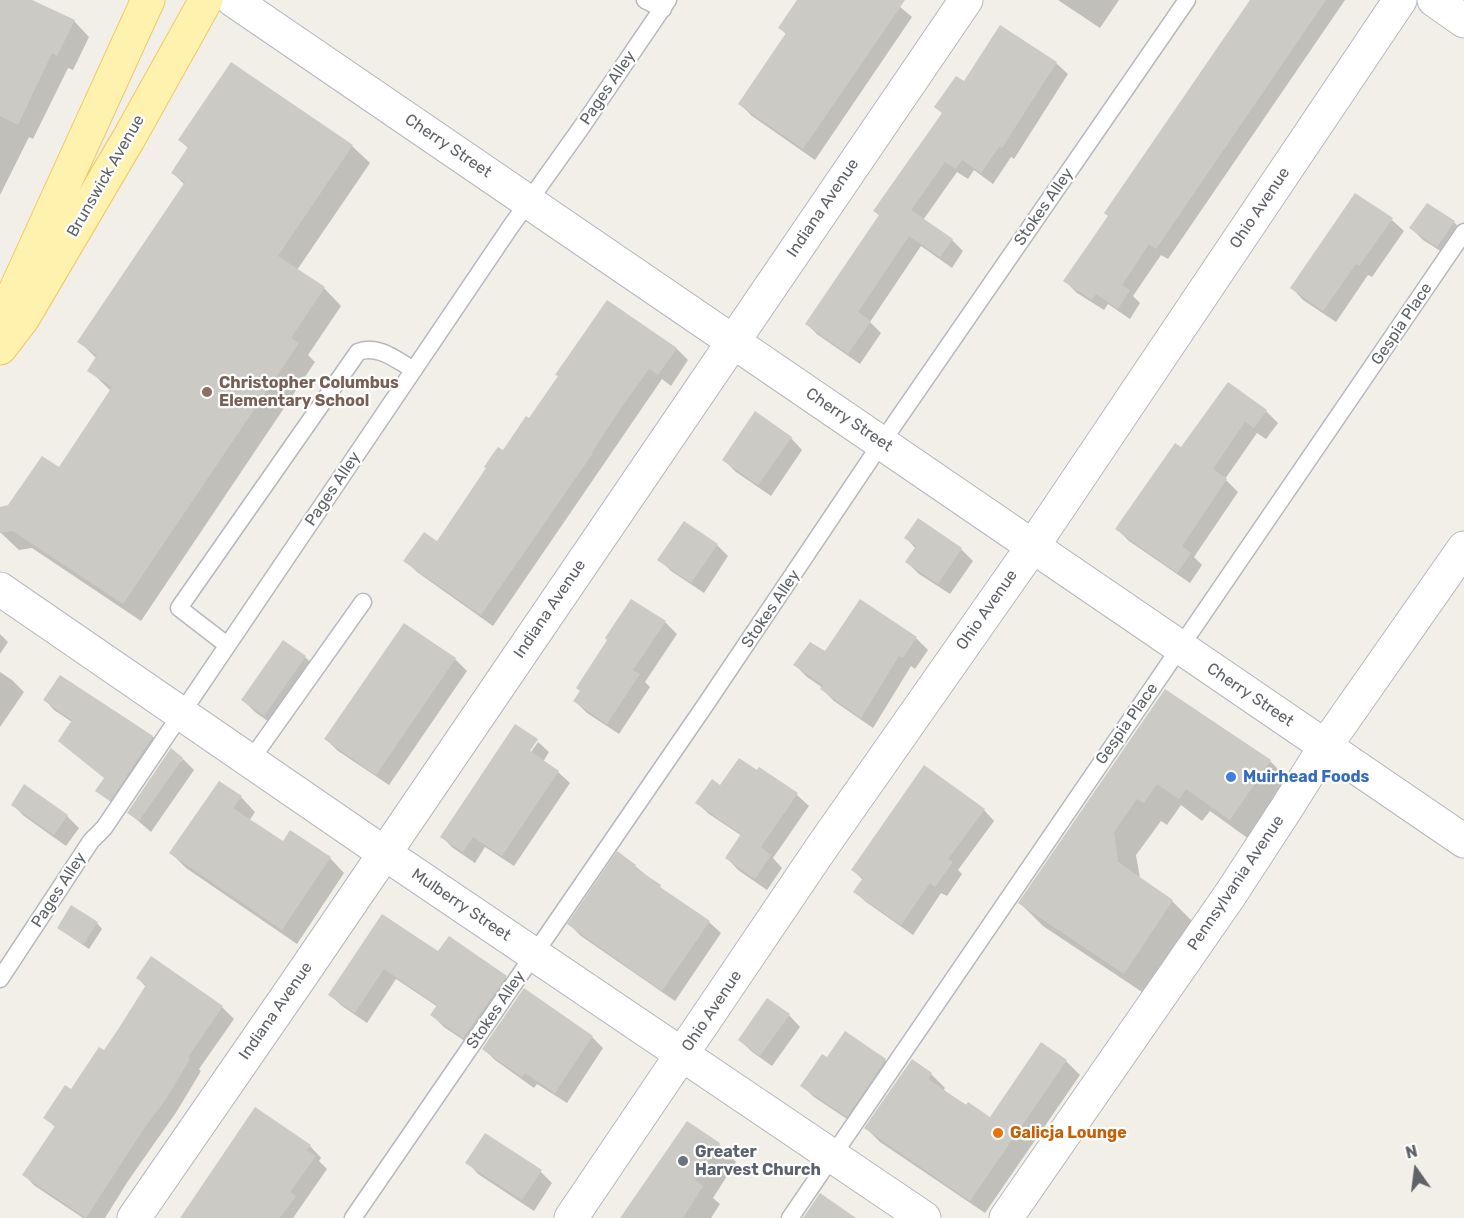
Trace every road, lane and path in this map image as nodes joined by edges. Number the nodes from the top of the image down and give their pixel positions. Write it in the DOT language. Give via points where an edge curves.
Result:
graph roads {
  1 [pos="148,0"];
  2 [pos="206,0"];
  3 [pos="233,0"];
  4 [pos="645,0"];
  5 [pos="966,0"];
  6 [pos="1187,0"];
  7 [pos="1400,0"];
  8 [pos="1434,0"];
  9 [pos="665,4"];
  10 [pos="1464,21"];
  11 [pos="528,200"];
  12 [pos="1464,232"];
  13 [pos="0,324"];
  14 [pos="733,340"];
  15 [pos="0,348"];
  16 [pos="414,369"];
  17 [pos="882,442"];
  18 [pos="1033,546"];
  19 [pos="1464,548"];
  20 [pos="0,589"];
  21 [pos="363,602"];
  22 [pos="226,645"];
  23 [pos="1179,648"];
  24 [pos="180,713"];
  25 [pos="1326,745"];
  26 [pos="250,761"];
  27 [pos="1464,841"];
  28 [pos="384,853"];
  29 [pos="534,954"];
  30 [pos="0,979"];
  31 [pos="682,1054"];
  32 [pos="833,1156"];
  33 [pos="134,1218"];
  34 [pos="353,1218"];
  35 [pos="571,1218"];
  36 [pos="790,1218"];
  37 [pos="924,1218"];
  38 [pos="1006,1218"];
  1 -- 13 [label="main road, Brunswick Avenue"];
  2 -- 15 [label="main road, Brunswick Avenue" via="29,308"];
  3 -- 11 [label="street, Cherry Street"];
  4 -- 9 [label="lane"];
  5 -- 14 [label="street, Indiana Avenue"];
  6 -- 17 [label="lane, Stokes Alley"];
  7 -- 18 [label="street, Ohio Avenue"];
  8 -- 10 [label="street"];
  9 -- 11 [label="lane, Pages Alley"];
  11 -- 14 [label="street, Cherry Street"];
  11 -- 16 [label="lane, Pages Alley"];
  12 -- 23 [label="lane, Gespia Place"];
  14 -- 17 [label="street, Cherry Street"];
  14 -- 28 [label="street, Indiana Avenue"];
  16 -- 22 [label="lane, Pages Alley"];
  16 -- 22 [label="lane" via="378,350 358,352 179,608"];
  17 -- 18 [label="street, Cherry Street"];
  17 -- 29 [label="lane, Stokes Alley"];
  18 -- 23 [label="street, Cherry Street"];
  18 -- 31 [label="street, Ohio Avenue"];
  19 -- 25 [label="street, Pennsylvania Avenue"];
  20 -- 24 [label="street, Mulberry Street"];
  21 -- 26 [label="lane"];
  22 -- 24 [label="lane, Pages Alley"];
  23 -- 25 [label="street, Cherry Street"];
  23 -- 32 [label="lane, Gespia Place"];
  24 -- 26 [label="street, Mulberry Street"];
  24 -- 30 [label="lane, Pages Alley"];
  25 -- 27 [label="street, Cherry Street"];
  25 -- 38 [label="street, Pennsylvania Avenue" via="1230,895"];
  26 -- 28 [label="street, Mulberry Street"];
  28 -- 29 [label="street, Mulberry Street"];
  28 -- 33 [label="street, Indiana Avenue"];
  29 -- 31 [label="street, Mulberry Street"];
  29 -- 34 [label="lane, Stokes Alley"];
  31 -- 32 [label="street, Mulberry Street"];
  31 -- 35 [label="street, Ohio Avenue"];
  32 -- 36 [label="lane, Gespia Place"];
  32 -- 37 [label="street, Mulberry Street"];
}
